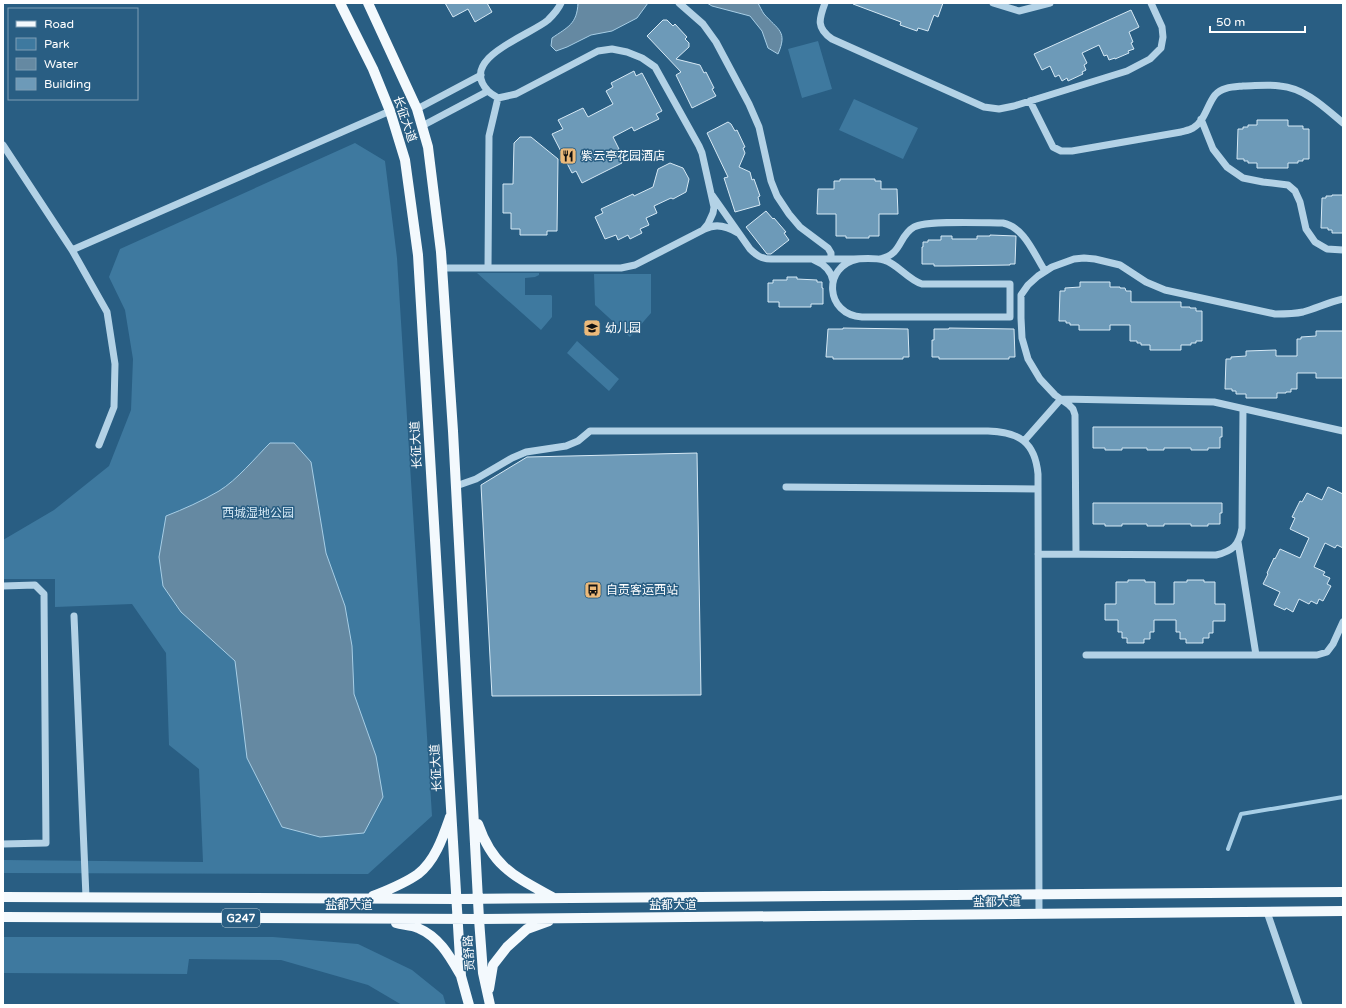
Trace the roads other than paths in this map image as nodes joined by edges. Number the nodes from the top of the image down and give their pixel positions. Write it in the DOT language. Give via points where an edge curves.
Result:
graph roads {
  1 [pos="340,3"];
  2 [pos="368,3"];
  3 [pos="561,3"];
  4 [pos="679,3"];
  5 [pos="825,3"];
  6 [pos="993,3"];
  7 [pos="1050,3"];
  8 [pos="1151,3"];
  9 [pos="481,76"];
  10 [pos="488,91"];
  11 [pos="498,98"];
  12 [pos="1030,101"];
  13 [pos="417,109"];
  14 [pos="390,111"];
  15 [pos="1202,119"];
  16 [pos="1343,122"];
  17 [pos="422,126"];
  18 [pos="3,145"];
  19 [pos="710,192"];
  20 [pos="703,230"];
  21 [pos="740,234"];
  22 [pos="72,250"];
  23 [pos="1343,250"];
  24 [pos="810,259"];
  25 [pos="831,259"];
  26 [pos="858,259"];
  27 [pos="879,259"];
  28 [pos="442,268"];
  29 [pos="488,268"];
  30 [pos="1045,271"];
  31 [pos="833,283"];
  32 [pos="1343,299"];
  33 [pos="1010,318"];
  34 [pos="1021,318"];
  35 [pos="1061,399"];
  36 [pos="1083,400"];
  37 [pos="1243,409"];
  38 [pos="1075,415"];
  39 [pos="1343,431"];
  40 [pos="1024,441"];
  41 [pos="99,445"];
  42 [pos="456,486"];
  43 [pos="786,487"];
  44 [pos="1038,489"];
  45 [pos="1238,542"];
  46 [pos="1038,554"];
  47 [pos="1076,554"];
  48 [pos="3,586"];
  49 [pos="74,616"];
  50 [pos="1343,622"];
  51 [pos="1256,654"];
  52 [pos="1086,655"];
  53 [pos="473,811"];
  54 [pos="451,814"];
  55 [pos="3,844"];
  56 [pos="1343,892"];
  57 [pos="1039,894"];
  58 [pos="3,897"];
  59 [pos="86,897"];
  60 [pos="368,898"];
  61 [pos="478,898"];
  62 [pos="554,898"];
  63 [pos="456,899"];
  64 [pos="1266,912"];
  65 [pos="1343,912"];
  66 [pos="1039,914"];
  67 [pos="3,917"];
  68 [pos="371,918"];
  69 [pos="458,919"];
  70 [pos="479,919"];
  71 [pos="556,919"];
  72 [pos="461,976"];
  73 [pos="489,1000"];
  74 [pos="469,1005"];
  75 [pos="1299,1005"];
  1 -- 14 [label="main road, 长征大道" via="373,69"];
  2 -- 13 [label="main road, 长征大道"];
  3 -- 9 [label="street" via="547,21 486,60"];
  4 -- 25 [label="street" via="703,24 716,42 749,104 759,127 777,196 800,227 828,248"];
  5 -- 12 [label="street" via="820,19 821,26 824,33 832,39 984,107 999,109"];
  6 -- 7 [label="street" via="1019,11"];
  8 -- 12 [label="street" via="1162,27 1163,37 1161,48 1150,59 1127,71"];
  9 -- 10 [label="street"];
  9 -- 13 [label="street"];
  10 -- 11 [label="street"];
  10 -- 17 [label="street"];
  11 -- 19 [label="street" via="516,94 598,52 612,49 642,58 655,67 699,146"];
  11 -- 29 [label="street" via="489,136"];
  12 -- 15 [label="street" via="1053,146 1062,151 1181,132 1193,128"];
  13 -- 17 [label="main road, 长征大道"];
  14 -- 22 [label="street"];
  14 -- 54 [label="main road, 长征大道" via="405,160 418,255"];
  15 -- 16 [label="street" via="1214,96 1220,91 1228,87 1265,85 1296,90 1316,101"];
  15 -- 23 [label="street" via="1214,149 1227,167 1243,178 1288,185 1295,191 1306,229 1315,242 1327,249"];
  17 -- 28 [label="main road, 长征大道" via="428,147"];
  18 -- 22 [label="street"];
  19 -- 20 [label="street" via="713,213"];
  19 -- 21 [label="street"];
  20 -- 21 [label="street" via="710,226 725,226"];
  20 -- 29 [label="street" via="635,265 622,268"];
  21 -- 24 [label="street" via="760,257"];
  22 -- 41 [label="street" via="107,312 115,364 114,407"];
  24 -- 25 [label="street"];
  24 -- 31 [label="street" via="825,265 832,274"];
  25 -- 26 [label="street"];
  26 -- 27 [label="street"];
  26 -- 31 [label="street" via="850,260 843,265"];
  27 -- 30 [label="street" via="894,252 908,231 922,224 1003,224 1014,227 1022,234"];
  27 -- 33 [label="street" via="890,263 922,284 1010,284"];
  28 -- 29 [label="street"];
  28 -- 42 [label="main road, 长征大道"];
  30 -- 32 [label="street" via="1067,261 1095,259 1120,265 1146,282 1165,290 1275,314 1303,312"];
  30 -- 34 [label="street" via="1023,290"];
  31 -- 33 [label="street" via="838,306 854,317"];
  33 -- 34 [label="street"];
  34 -- 35 [label="street" via="1024,348 1033,369 1047,388"];
  35 -- 36 [label="street"];
  35 -- 38 [label="street" via="1073,409"];
  35 -- 40 [label="street"];
  36 -- 37 [label="street" via="1214,402"];
  36 -- 38 [label="street" via="1076,404"];
  37 -- 39 [label="street"];
  37 -- 45 [label="street" via="1242,528"];
  38 -- 47 [label="street"];
  40 -- 42 [label="street" via="1003,431 590,431 578,441 566,446 526,452 476,479"];
  40 -- 44 [label="street" via="1037,461"];
  42 -- 53 [label="main road, 长征大道"];
  43 -- 44 [label="street"];
  44 -- 46 [label="street"];
  45 -- 47 [label="street" via="1226,553 1216,556"];
  45 -- 51 [label="street"];
  46 -- 47 [label="street"];
  46 -- 57 [label="street"];
  48 -- 55 [label="street" via="35,585 44,594 46,836 46,843"];
  49 -- 59 [label="street"];
  50 -- 51 [label="street" via="1327,652 1317,655"];
  51 -- 52 [label="street"];
  53 -- 61 [label="main road, 长征大道"];
  53 -- 62 [label="main road" via="492,854 507,870"];
  54 -- 60 [label="main road" via="431,859 419,873 400,885"];
  54 -- 63 [label="main road, 长征大道"];
  56 -- 57 [label="main road, 盐都大道"];
  57 -- 62 [label="main road, 盐都大道"];
  57 -- 66 [label="street"];
  58 -- 59 [label="main road, 盐都大道 / G247"];
  59 -- 60 [label="main road, 盐都大道 / G247"];
  60 -- 63 [label="main road, 盐都大道 / G247"];
  61 -- 62 [label="main road, 盐都大道"];
  61 -- 63 [label="main road, 盐都大道 / G247"];
  61 -- 70 [label="main road, 贡舒路"];
  63 -- 69 [label="main road, 贡舒路"];
  64 -- 65 [label="main road, 盐都大道"];
  64 -- 66 [label="main road, 盐都大道"];
  64 -- 75 [label="street"];
  66 -- 71 [label="main road, 盐都大道"];
  67 -- 68 [label="main road, 盐都大道 / G247"];
  68 -- 69 [label="main road, 盐都大道 / G247"];
  68 -- 72 [label="main road" via="417,927 434,937 447,952"];
  69 -- 70 [label="main road, 盐都大道 / G247"];
  69 -- 72 [label="main road, 贡舒路"];
  70 -- 71 [label="main road, 盐都大道"];
  70 -- 73 [label="main road, 贡舒路" via="483,974"];
  71 -- 73 [label="main road" via="527,929 507,947 493,965"];
  72 -- 74 [label="main road, 贡舒路"];
}
